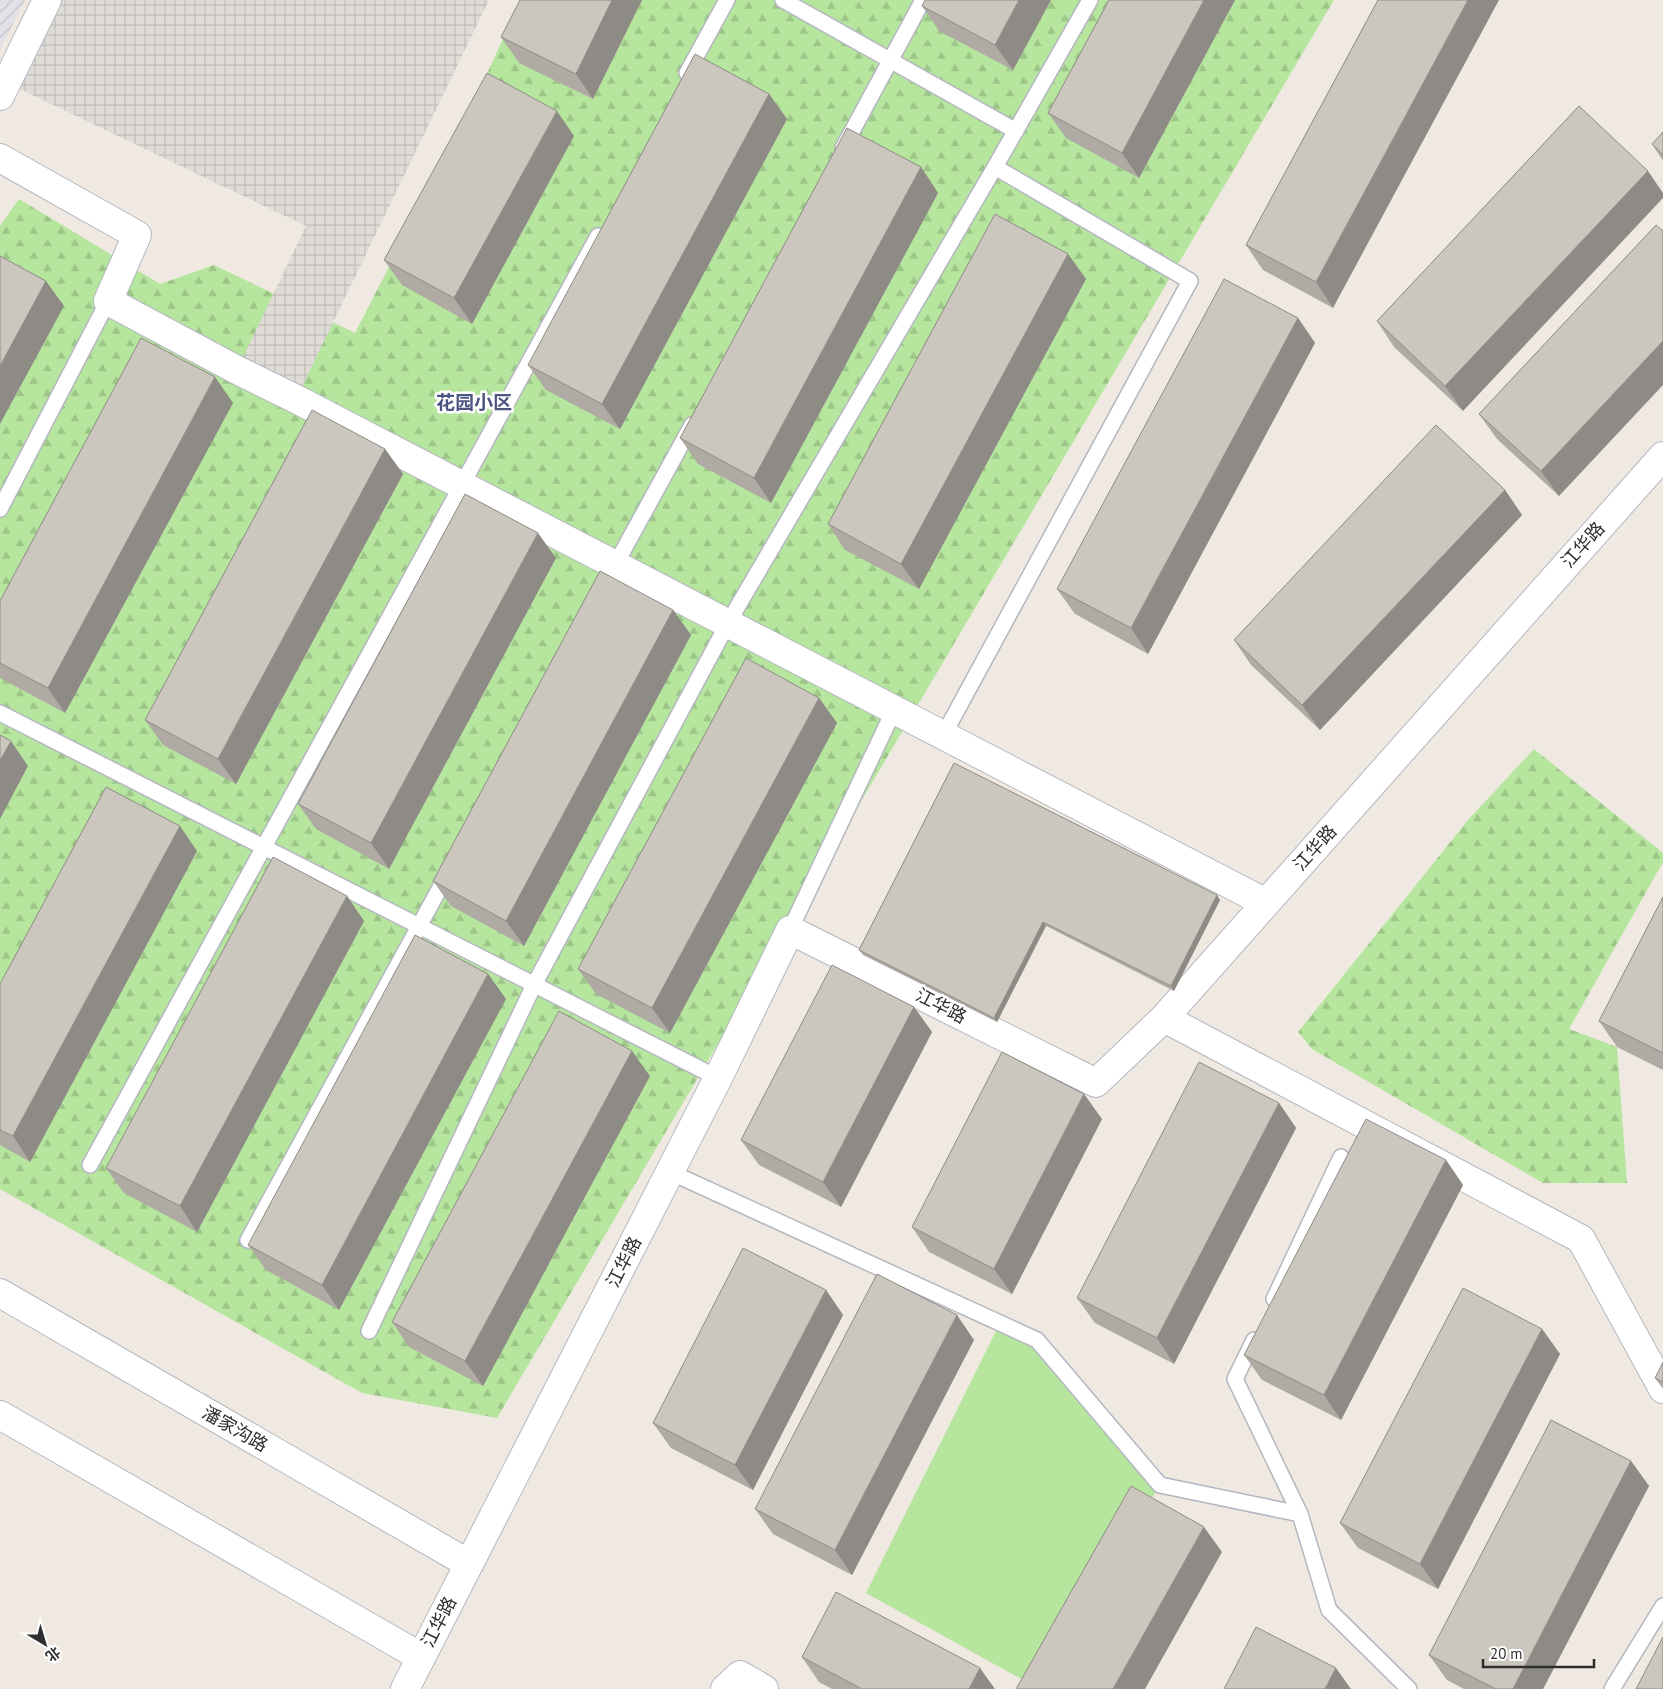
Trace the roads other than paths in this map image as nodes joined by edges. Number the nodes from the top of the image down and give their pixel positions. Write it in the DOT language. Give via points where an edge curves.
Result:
graph roads {
  1 [pos="47,0"];
  2 [pos="727,0"];
  3 [pos="783,0"];
  4 [pos="924,0"];
  5 [pos="1090,0"];
  6 [pos="890,60"];
  7 [pos="679,87"];
  8 [pos="0,96"];
  9 [pos="1016,130"];
  10 [pos="0,158"];
  11 [pos="834,165"];
  12 [pos="995,167"];
  13 [pos="604,225"];
  14 [pos="108,301"];
  15 [pos="701,408"];
  16 [pos="1663,456"];
  17 [pos="462,485"];
  18 [pos="0,509"];
  19 [pos="611,574"];
  20 [pos="728,623"];
  21 [pos="894,710"];
  22 [pos="0,714"];
  23 [pos="943,736"];
  24 [pos="264,848"];
  25 [pos="457,857"];
  26 [pos="1266,903"];
  27 [pos="419,926"];
  28 [pos="790,930"];
  29 [pos="534,985"];
  30 [pos="1164,1018"];
  31 [pos="718,1078"];
  32 [pos="1341,1157"];
  33 [pos="90,1165"];
  34 [pos="670,1172"];
  35 [pos="248,1240"];
  36 [pos="0,1294"];
  37 [pos="1269,1308"];
  38 [pos="1261,1326"];
  39 [pos="369,1331"];
  40 [pos="1663,1389"];
  41 [pos="0,1415"];
  42 [pos="1300,1514"];
  43 [pos="469,1564"];
  44 [pos="1663,1606"];
  45 [pos="422,1657"];
  46 [pos="405,1689"];
  47 [pos="725,1689"];
  48 [pos="764,1689"];
  49 [pos="1408,1689"];
  50 [pos="1612,1689"];
  1 -- 8 [label="street"];
  2 -- 7 [label="lane"];
  3 -- 6 [label="lane"];
  4 -- 6 [label="lane"];
  5 -- 9 [label="lane"];
  6 -- 9 [label="lane"];
  6 -- 11 [label="lane"];
  9 -- 12 [label="lane"];
  10 -- 14 [label="street" via="137,236"];
  12 -- 20 [label="lane"];
  12 -- 23 [label="lane" via="1190,281"];
  13 -- 17 [label="lane"];
  14 -- 17 [label="street"];
  14 -- 18 [label="lane"];
  15 -- 19 [label="lane"];
  16 -- 26 [label="street, 江华路"];
  17 -- 19 [label="street"];
  17 -- 24 [label="lane"];
  19 -- 20 [label="street"];
  20 -- 21 [label="street"];
  20 -- 29 [label="lane"];
  21 -- 23 [label="street"];
  21 -- 28 [label="lane"];
  22 -- 24 [label="lane"];
  23 -- 26 [label="street"];
  24 -- 27 [label="lane"];
  24 -- 33 [label="lane"];
  25 -- 27 [label="lane"];
  26 -- 30 [label="street, 江华路"];
  27 -- 29 [label="lane"];
  27 -- 35 [label="lane"];
  28 -- 30 [label="street, 江华路" via="1096,1083"];
  28 -- 31 [label="street, 江华路"];
  29 -- 31 [label="lane"];
  29 -- 39 [label="lane"];
  30 -- 40 [label="street" via="1581,1239"];
  31 -- 34 [label="street, 江华路"];
  32 -- 37 [label="lane"];
  34 -- 42 [label="lane" via="1037,1340 1160,1485"];
  34 -- 43 [label="street, 江华路"];
  36 -- 43 [label="street, 潘家沟路"];
  38 -- 42 [label="lane" via="1235,1379"];
  41 -- 45 [label="street"];
  42 -- 49 [label="lane" via="1329,1610"];
  43 -- 45 [label="street, 江华路"];
  44 -- 50 [label="lane"];
  45 -- 46 [label="street, 江华路"];
  47 -- 48 [label="street" via="740,1675"];
}
